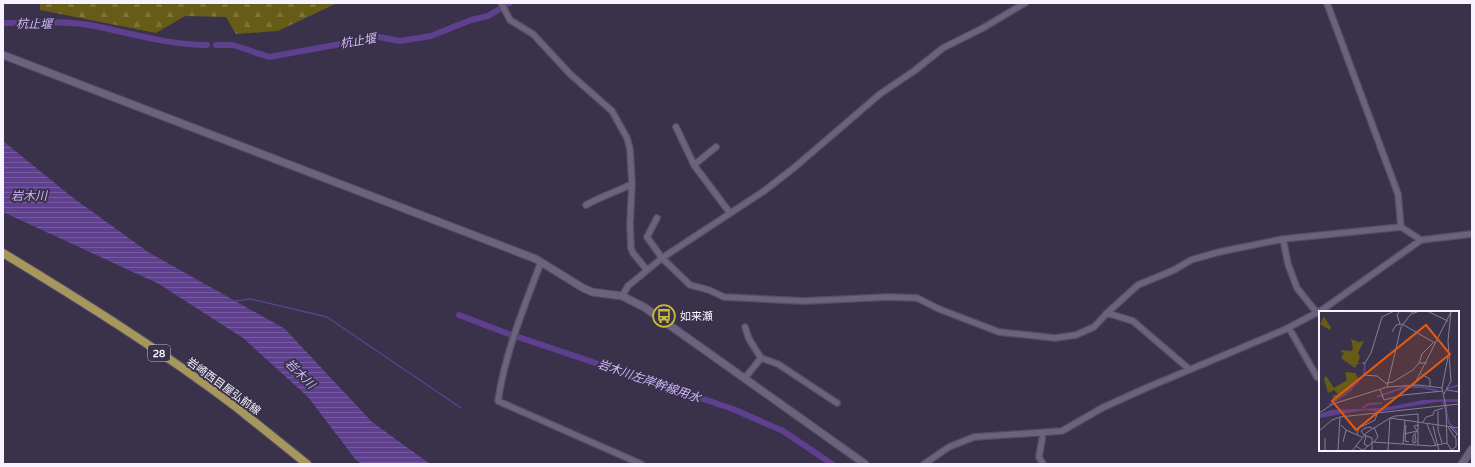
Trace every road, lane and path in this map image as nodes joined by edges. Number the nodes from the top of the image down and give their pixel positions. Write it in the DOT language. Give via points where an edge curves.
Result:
graph roads {
  1 [pos="501,3"];
  2 [pos="1025,3"];
  3 [pos="1327,3"];
  4 [pos="3,55"];
  5 [pos="676,127"];
  6 [pos="716,147"];
  7 [pos="694,165"];
  8 [pos="632,184"];
  9 [pos="586,205"];
  10 [pos="730,213"];
  11 [pos="657,218"];
  12 [pos="1401,227"];
  13 [pos="1472,234"];
  14 [pos="1283,239"];
  15 [pos="1420,240"];
  16 [pos="3,253"];
  17 [pos="662,258"];
  18 [pos="541,262"];
  19 [pos="647,270"];
  20 [pos="622,296"];
  21 [pos="1106,313"];
  22 [pos="1316,313"];
  23 [pos="745,327"];
  24 [pos="1289,328"];
  25 [pos="761,358"];
  26 [pos="1188,369"];
  27 [pos="1318,377"];
  28 [pos="745,378"];
  29 [pos="838,403"];
  30 [pos="1043,434"];
  31 [pos="1472,449"];
  32 [pos="1462,463"];
  33 [pos="307,464"];
  34 [pos="641,464"];
  35 [pos="865,464"];
  36 [pos="924,464"];
  37 [pos="1042,464"];
  1 -- 8 [label="street" via="510,20 533,34 570,74 612,111 627,138"];
  2 -- 10 [label="street" via="943,48 880,94 795,167"];
  3 -- 12 [label="street" via="1398,194"];
  4 -- 18 [label="street"];
  5 -- 7 [label="street"];
  6 -- 7 [label="street"];
  7 -- 10 [label="street"];
  8 -- 9 [label="street" via="617,192 602,195"];
  8 -- 19 [label="street" via="631,248"];
  10 -- 17 [label="street"];
  11 -- 17 [label="street" via="647,237"];
  12 -- 14 [label="street"];
  12 -- 15 [label="street"];
  13 -- 15 [label="street"];
  14 -- 21 [label="street" via="1191,260 1138,285"];
  14 -- 22 [label="street" via="1288,264 1297,288"];
  15 -- 22 [label="street"];
  16 -- 33 [label="main road, 岩崎西目屋弘前線 / 28" via="160,354 235,407"];
  17 -- 19 [label="street"];
  17 -- 21 [label="street" via="690,285 724,297 804,301 917,298 939,309 1011,334 1066,337 1076,335 1094,327"];
  18 -- 20 [label="street" via="592,292"];
  18 -- 34 [label="street" via="513,340 498,401"];
  19 -- 20 [label="street" via="628,286"];
  20 -- 28 [label="street" via="644,307"];
  21 -- 26 [label="street" via="1133,321"];
  22 -- 24 [label="street"];
  23 -- 25 [label="street"];
  24 -- 26 [label="street"];
  24 -- 27 [label="street"];
  25 -- 28 [label="street"];
  25 -- 29 [label="street" via="778,364"];
  26 -- 30 [label="street" via="1102,408 1062,431"];
  28 -- 35 [label="street"];
  30 -- 36 [label="street" via="974,437 949,447"];
  30 -- 37 [label="street" via="1039,457"];
  31 -- 32 [label="street"];
}
